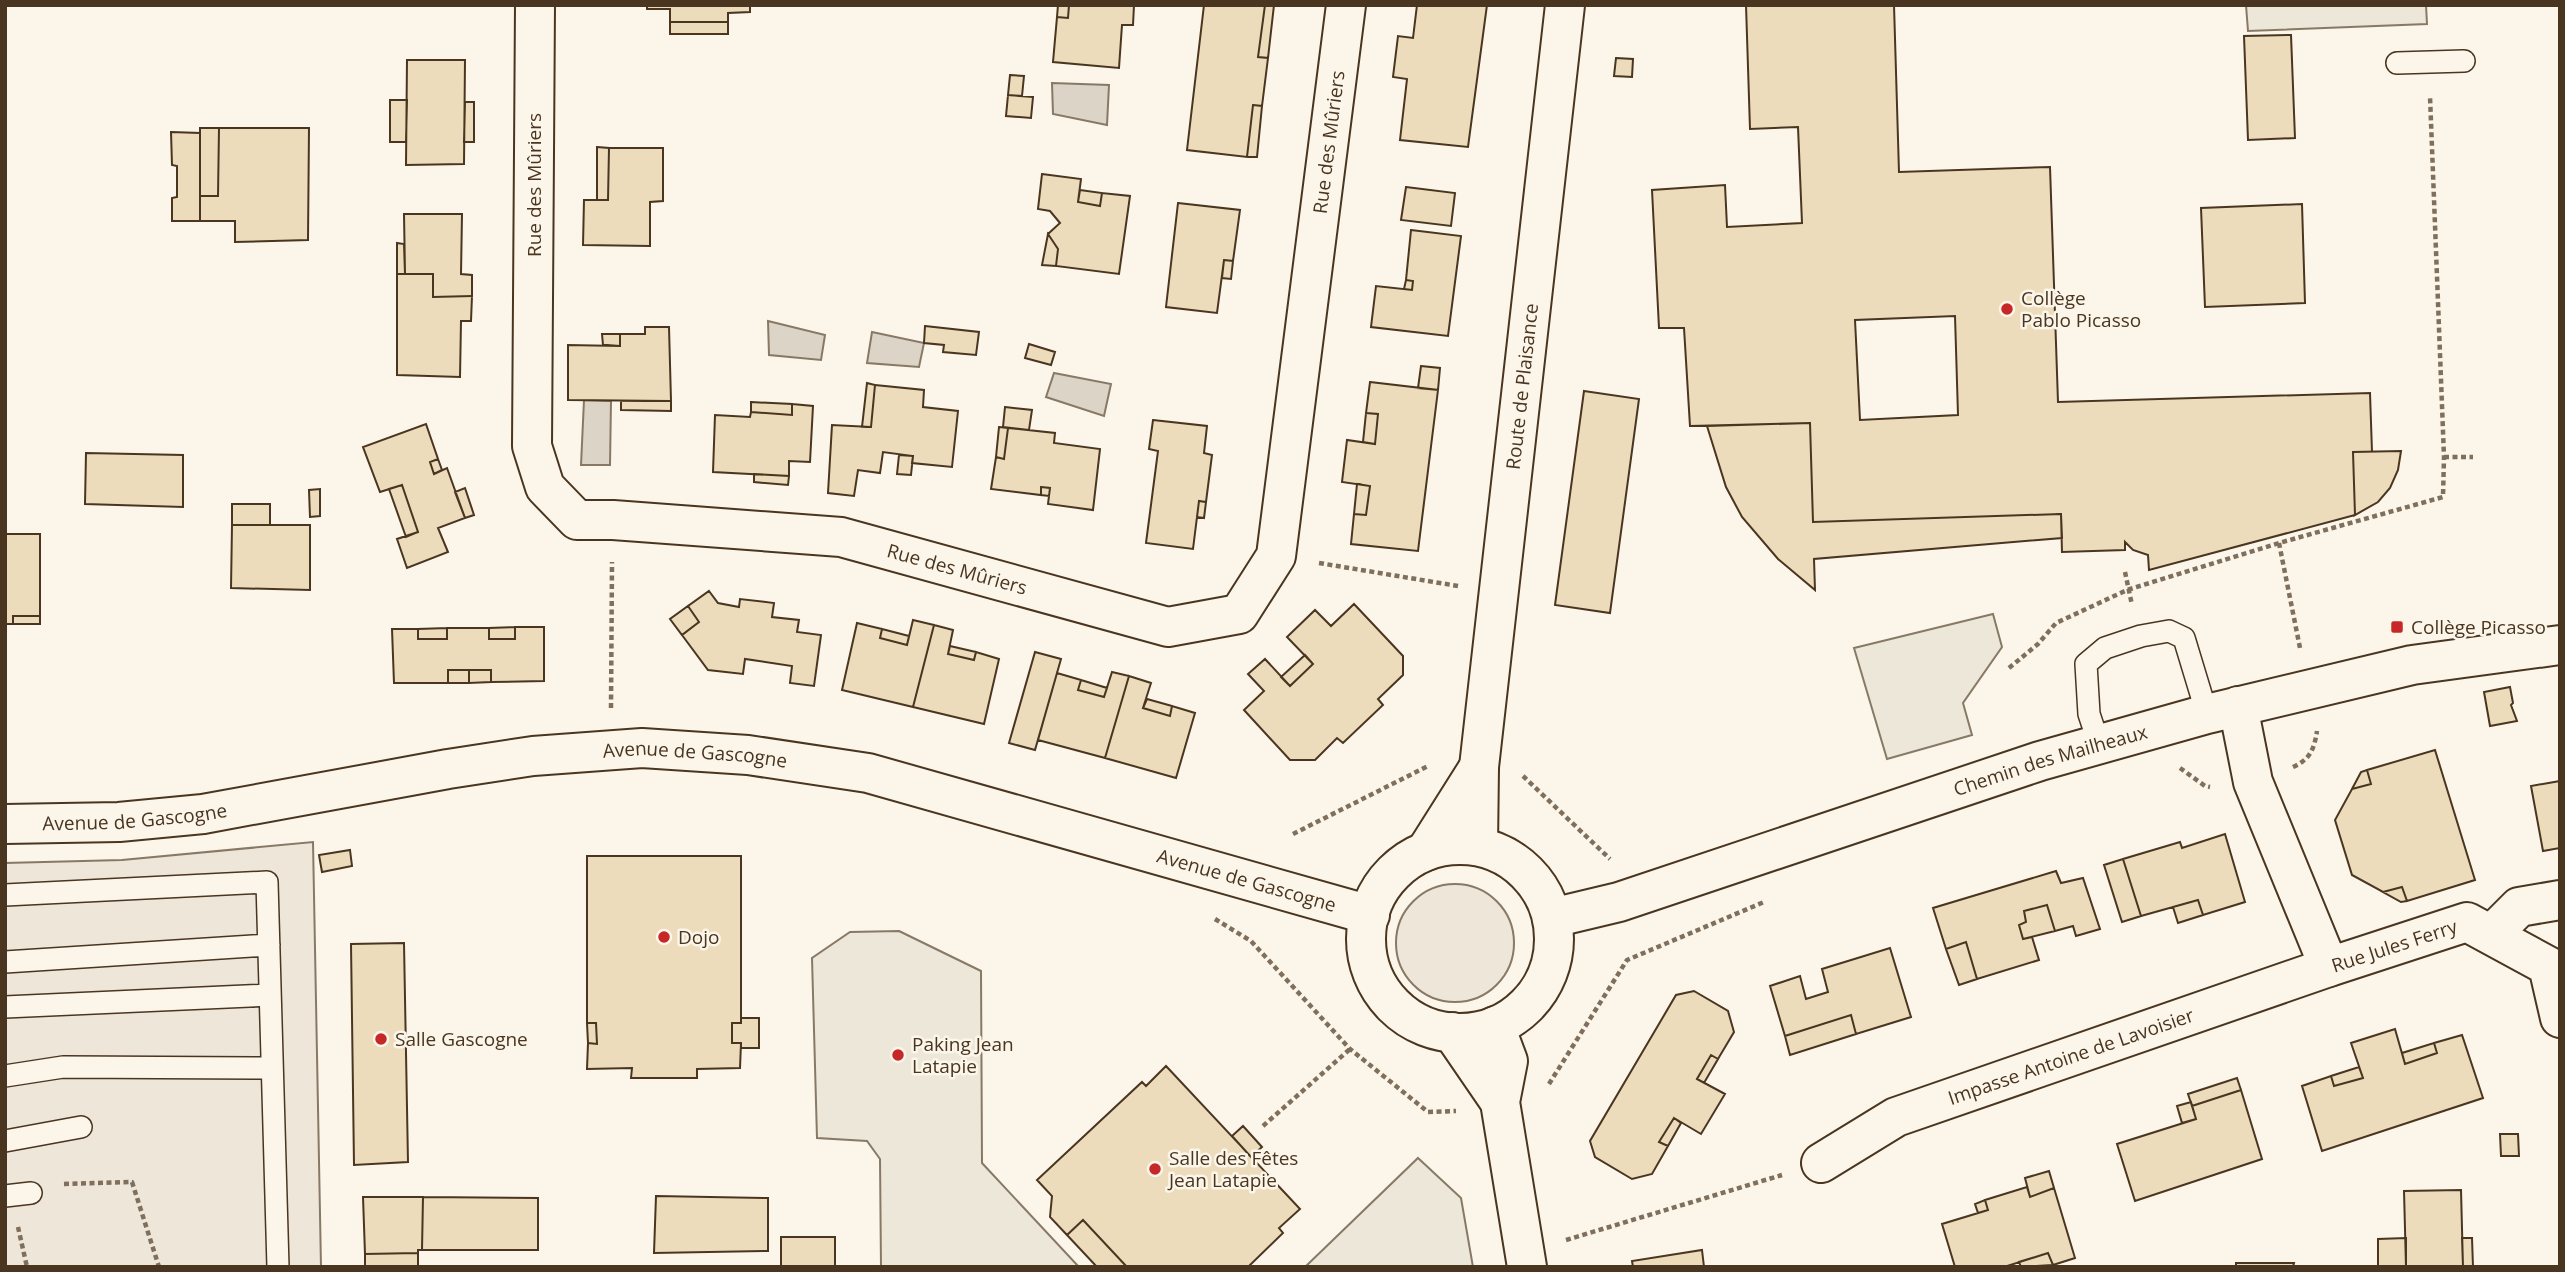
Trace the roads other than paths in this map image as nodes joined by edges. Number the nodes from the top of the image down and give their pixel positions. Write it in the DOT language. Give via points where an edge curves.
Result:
graph roads {
  1 [pos="535,5"];
  2 [pos="1346,5"];
  3 [pos="1565,5"];
  4 [pos="2465,61"];
  5 [pos="2397,63"];
  6 [pos="2560,645"];
  7 [pos="2222,710"];
  8 [pos="2099,744"];
  9 [pos="1479,767"];
  10 [pos="5,824"];
  11 [pos="1478,846"];
  12 [pos="1426,851"];
  13 [pos="5,895"];
  14 [pos="2560,900"];
  15 [pos="1370,915"];
  16 [pos="1552,918"];
  17 [pos="2492,934"];
  18 [pos="269,945"];
  19 [pos="5,962"];
  20 [pos="2329,967"];
  21 [pos="270,995"];
  22 [pos="5,1007"];
  23 [pos="2560,1018"];
  24 [pos="1495,1026"];
  25 [pos="1452,1032"];
  26 [pos="272,1069"];
  27 [pos="5,1076"];
  28 [pos="1500,1102"];
  29 [pos="81,1127"];
  30 [pos="5,1141"];
  31 [pos="1821,1163"];
  32 [pos="31,1193"];
  33 [pos="5,1196"];
  34 [pos="1526,1260"];
  35 [pos="278,1267"];
  1 -- 2 [label="street, Rue des Mûriers" via="532,446 545,487 577,520 841,537 1168,627 1239,614 1276,556"];
  3 -- 9 [label="street, Route de Plaisance"];
  4 -- 5 [label="lane"];
  6 -- 7 [label="street, Chemin des Mailheaux" via="2412,665"];
  7 -- 8 [label="street, Chemin des Mailheaux"];
  7 -- 8 [label="lane" via="2184,638 2168,631 2141,636 2105,648 2086,664 2089,715"];
  7 -- 20 [label="street, Rue Jules Ferry"];
  8 -- 16 [label="street, Chemin des Mailheaux" via="1619,902"];
  9 -- 11 [label="street, Route de Plaisance"];
  9 -- 12 [label="street, Route de Plaisance"];
  10 -- 15 [label="street, Avenue de Gascogne" via="119,822 203,814 533,756 642,748 748,755 868,773"];
  11 -- 12 [label="street"];
  11 -- 16 [label="street" via="1499,853 1533,879"];
  12 -- 15 [label="street" via="1396,870"];
  13 -- 18 [label="lane" via="267,882"];
  14 -- 17 [label="street" via="2519,907"];
  15 -- 25 [label="street" via="1369,959 1388,999 1423,1025"];
  16 -- 24 [label="street" via="1548,974 1527,1005"];
  17 -- 20 [label="street, Rue Jules Ferry" via="2468,922"];
  17 -- 23 [label="street, Rue Jules Ferry" via="2548,966"];
  18 -- 19 [label="lane"];
  18 -- 21 [label="lane"];
  20 -- 31 [label="street, Impasse Antoine de Lavoisier" via="1896,1117"];
  21 -- 22 [label="lane"];
  21 -- 26 [label="lane"];
  24 -- 25 [label="street"];
  24 -- 28 [label="street" via="1508,1061"];
  25 -- 28 [label="street"];
  26 -- 27 [label="lane" via="63,1067"];
  26 -- 35 [label="lane"];
  28 -- 34 [label="street"];
  29 -- 30 [label="lane"];
  32 -- 33 [label="lane"];
}
